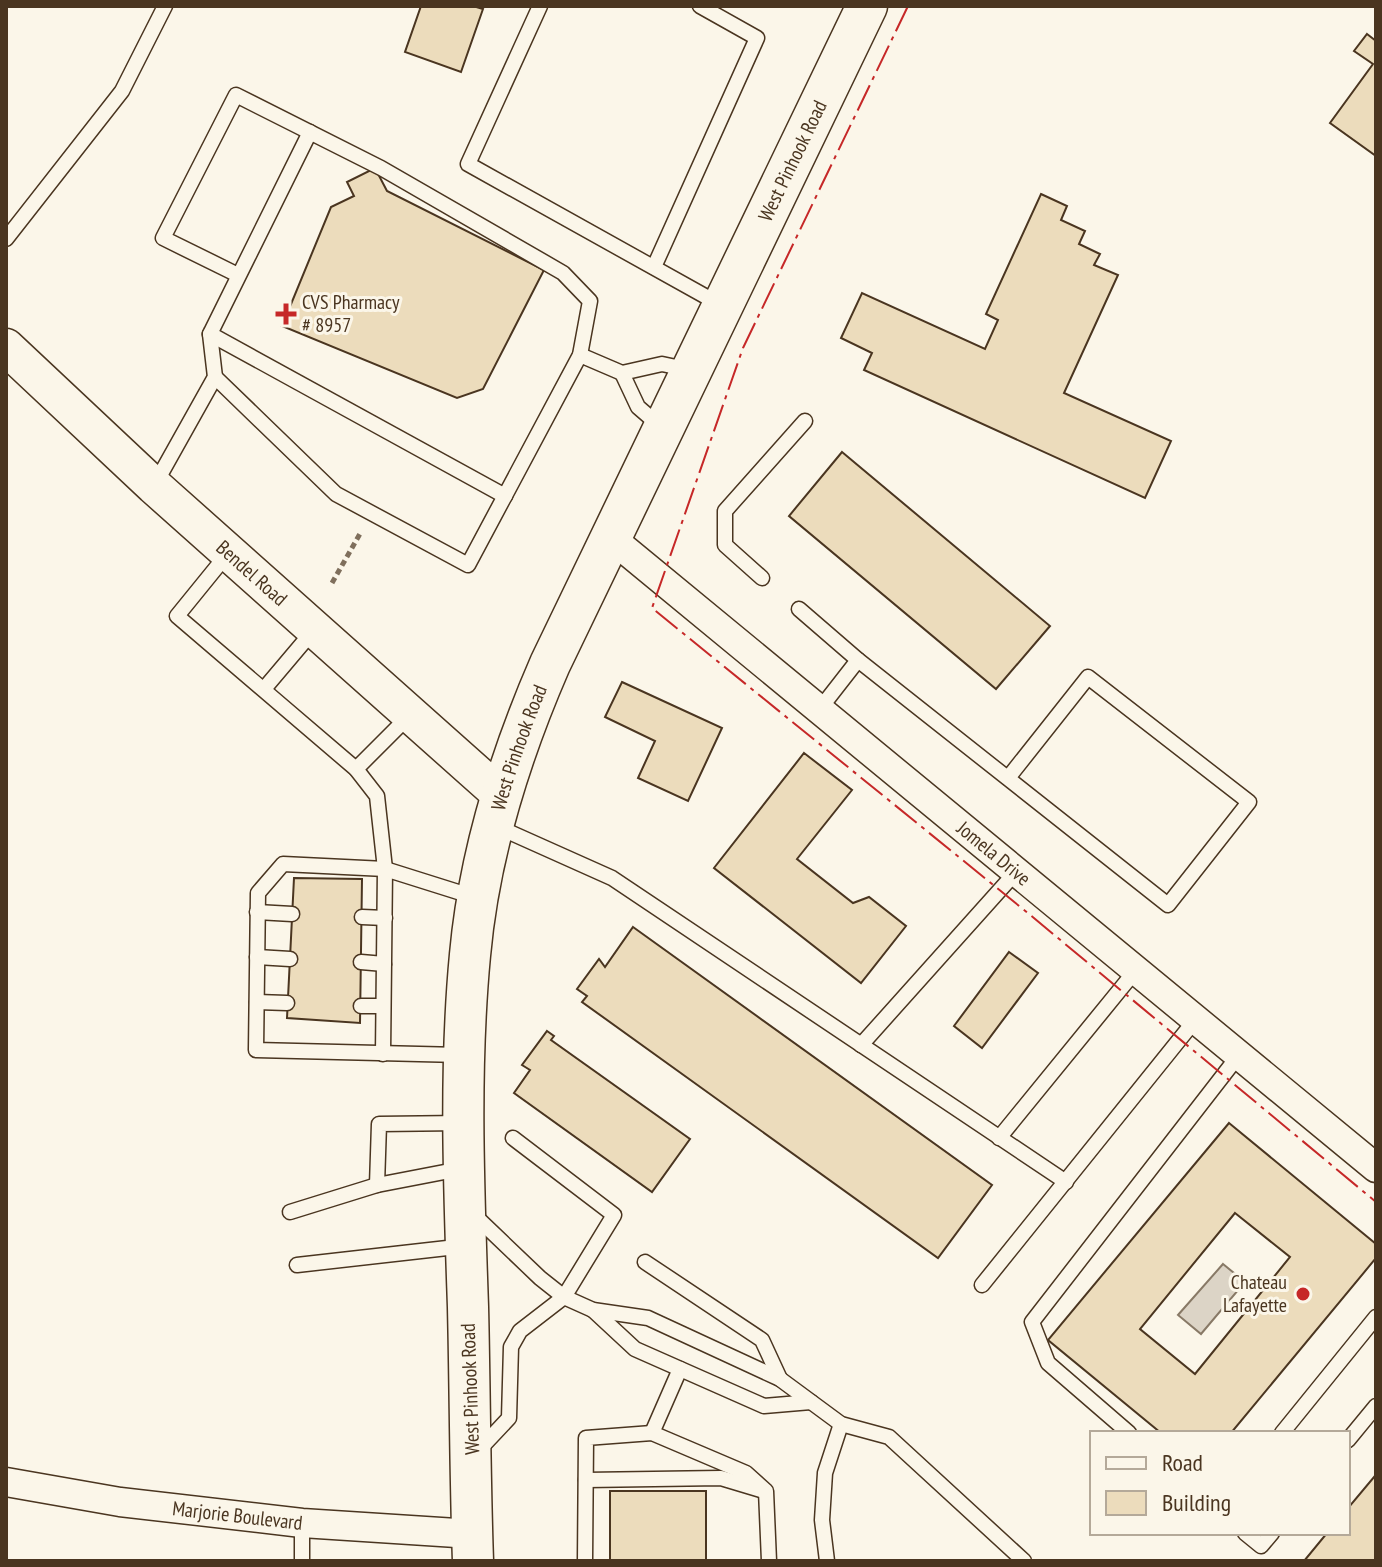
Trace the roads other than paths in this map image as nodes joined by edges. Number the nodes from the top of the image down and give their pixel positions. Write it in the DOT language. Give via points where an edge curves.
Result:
graph roads {
  1 [pos="165,6"];
  2 [pos="540,6"];
  3 [pos="700,6"];
  4 [pos="867,6"];
  5 [pos="310,132"];
  6 [pos="6,239"];
  7 [pos="654,267"];
  8 [pos="238,275"];
  9 [pos="722,305"];
  10 [pos="210,334"];
  11 [pos="6,347"];
  12 [pos="580,355"];
  13 [pos="691,370"];
  14 [pos="622,373"];
  15 [pos="215,377"];
  16 [pos="805,421"];
  17 [pos="662,428"];
  18 [pos="154,486"];
  19 [pos="505,496"];
  20 [pos="611,538"];
  21 [pos="229,552"];
  22 [pos="762,578"];
  23 [pos="799,609"];
  24 [pos="315,629"];
  25 [pos="858,660"];
  26 [pos="264,689"];
  27 [pos="819,710"];
  28 [pos="411,714"];
  29 [pos="356,769"];
  30 [pos="1008,778"];
  31 [pos="498,811"];
  32 [pos="385,869"];
  33 [pos="1017,871"];
  34 [pos="478,898"];
  35 [pos="257,912"];
  36 [pos="292,914"];
  37 [pos="362,917"];
  38 [pos="385,918"];
  39 [pos="257,957"];
  40 [pos="290,959"];
  41 [pos="361,962"];
  42 [pos="384,964"];
  43 [pos="1136,970"];
  44 [pos="257,1002"];
  45 [pos="287,1003"];
  46 [pos="361,1006"];
  47 [pos="383,1006"];
  48 [pos="1196,1019"];
  49 [pos="861,1045"];
  50 [pos="383,1054"];
  51 [pos="1239,1055"];
  52 [pos="465,1056"];
  53 [pos="465,1123"];
  54 [pos="513,1138"];
  55 [pos="999,1138"];
  56 [pos="464,1168"];
  57 [pos="1376,1168"];
  58 [pos="1066,1182"];
  59 [pos="377,1185"];
  60 [pos="465,1207"];
  61 [pos="290,1212"];
  62 [pos="466,1246"];
  63 [pos="645,1262"];
  64 [pos="297,1265"];
  65 [pos="982,1285"];
  66 [pos="564,1297"];
  67 [pos="593,1310"];
  68 [pos="1376,1317"];
  69 [pos="680,1369"];
  70 [pos="780,1379"];
  71 [pos="811,1402"];
  72 [pos="1376,1406"];
  73 [pos="841,1424"];
  74 [pos="1127,1431"];
  75 [pos="1284,1431"];
  76 [pos="652,1433"];
  77 [pos="1350,1438"];
  78 [pos="472,1457"];
  79 [pos="586,1480"];
  80 [pos="6,1482"];
  81 [pos="766,1491"];
  82 [pos="302,1523"];
  83 [pos="1247,1535"];
  84 [pos="1270,1535"];
  85 [pos="473,1548"];
  86 [pos="302,1561"];
  87 [pos="585,1561"];
  88 [pos="769,1561"];
  89 [pos="827,1561"];
  90 [pos="1024,1561"];
  1 -- 6 [label="lane" via="122,91"];
  2 -- 7 [label="lane" via="468,164"];
  3 -- 7 [label="lane" via="757,38"];
  4 -- 9 [label="main road, West Pinhook Road"];
  5 -- 8 [label="lane"];
  5 -- 8 [label="lane" via="236,95 163,238"];
  5 -- 12 [label="lane" via="563,273 590,301"];
  7 -- 9 [label="lane"];
  8 -- 10 [label="lane"];
  9 -- 13 [label="main road, West Pinhook Road"];
  10 -- 15 [label="lane"];
  10 -- 19 [label="lane"];
  11 -- 18 [label="street, Bendel Road"];
  12 -- 14 [label="lane"];
  12 -- 19 [label="lane"];
  13 -- 14 [label="lane" via="662,364"];
  13 -- 17 [label="main road, West Pinhook Road"];
  14 -- 17 [label="lane" via="638,407"];
  15 -- 18 [label="lane"];
  15 -- 19 [label="lane" via="336,494 468,565"];
  16 -- 22 [label="lane" via="725,511 725,545"];
  17 -- 20 [label="main road, West Pinhook Road"];
  18 -- 21 [label="street, Bendel Road"];
  20 -- 27 [label="street, Jomela Drive"];
  20 -- 31 [label="main road, West Pinhook Road" via="524,723"];
  21 -- 24 [label="street, Bendel Road"];
  21 -- 26 [label="lane" via="177,616"];
  23 -- 25 [label="lane"];
  24 -- 26 [label="lane"];
  24 -- 28 [label="street, Bendel Road"];
  25 -- 27 [label="lane"];
  25 -- 30 [label="lane"];
  26 -- 29 [label="lane"];
  27 -- 33 [label="street, Jomela Drive"];
  28 -- 29 [label="lane"];
  28 -- 31 [label="street, Bendel Road"];
  29 -- 32 [label="lane" via="377,796"];
  30 -- 30 [label="lane" via="1168,905 1249,802 1088,677"];
  31 -- 34 [label="main road, West Pinhook Road"];
  31 -- 49 [label="lane" via="612,878"];
  32 -- 34 [label="lane"];
  32 -- 35 [label="lane" via="283,864 258,893"];
  32 -- 38 [label="lane"];
  33 -- 43 [label="street, Jomela Drive"];
  33 -- 49 [label="lane"];
  34 -- 52 [label="main road, West Pinhook Road"];
  35 -- 36 [label="lane"];
  35 -- 39 [label="lane"];
  37 -- 38 [label="lane"];
  38 -- 42 [label="lane"];
  39 -- 40 [label="lane"];
  39 -- 44 [label="lane"];
  41 -- 42 [label="lane"];
  42 -- 47 [label="lane"];
  43 -- 48 [label="street, Jomela Drive"];
  43 -- 55 [label="lane"];
  44 -- 45 [label="lane"];
  44 -- 50 [label="lane" via="256,1050"];
  46 -- 47 [label="lane"];
  47 -- 50 [label="lane"];
  48 -- 51 [label="street, Jomela Drive"];
  48 -- 58 [label="lane"];
  49 -- 55 [label="lane"];
  50 -- 52 [label="lane"];
  51 -- 57 [label="street, Jomela Drive"];
  51 -- 74 [label="lane" via="1032,1322 1048,1363"];
  52 -- 53 [label="main road, West Pinhook Road"];
  53 -- 56 [label="main road, West Pinhook Road"];
  53 -- 59 [label="lane" via="379,1124"];
  54 -- 66 [label="lane" via="614,1215"];
  55 -- 58 [label="lane"];
  56 -- 59 [label="lane"];
  56 -- 60 [label="main road, West Pinhook Road"];
  58 -- 65 [label="lane"];
  59 -- 61 [label="lane"];
  60 -- 62 [label="main road, West Pinhook Road"];
  60 -- 66 [label="lane"];
  62 -- 64 [label="lane"];
  62 -- 78 [label="main road, West Pinhook Road"];
  63 -- 70 [label="lane" via="762,1340"];
  66 -- 67 [label="lane"];
  66 -- 78 [label="lane" via="520,1331 511,1347 509,1418"];
  67 -- 69 [label="lane" via="635,1349"];
  67 -- 70 [label="lane" via="648,1318"];
  68 -- 75 [label="lane"];
  69 -- 71 [label="lane" via="764,1406"];
  69 -- 76 [label="lane"];
  70 -- 71 [label="lane"];
  71 -- 73 [label="lane"];
  72 -- 77 [label="lane"];
  73 -- 89 [label="lane" via="825,1473 822,1520"];
  73 -- 90 [label="lane" via="889,1437"];
  76 -- 79 [label="lane" via="586,1438"];
  76 -- 81 [label="lane" via="746,1473"];
  78 -- 85 [label="main road, West Pinhook Road"];
  79 -- 81 [label="lane" via="721,1478"];
  79 -- 87 [label="lane"];
  80 -- 82 [label="street, Marjorie Boulevard" via="120,1502"];
  81 -- 88 [label="lane"];
  82 -- 85 [label="street, Marjorie Boulevard"];
  82 -- 86 [label="lane"];
  83 -- 84 [label="lane" via="1261,1546"];
}
